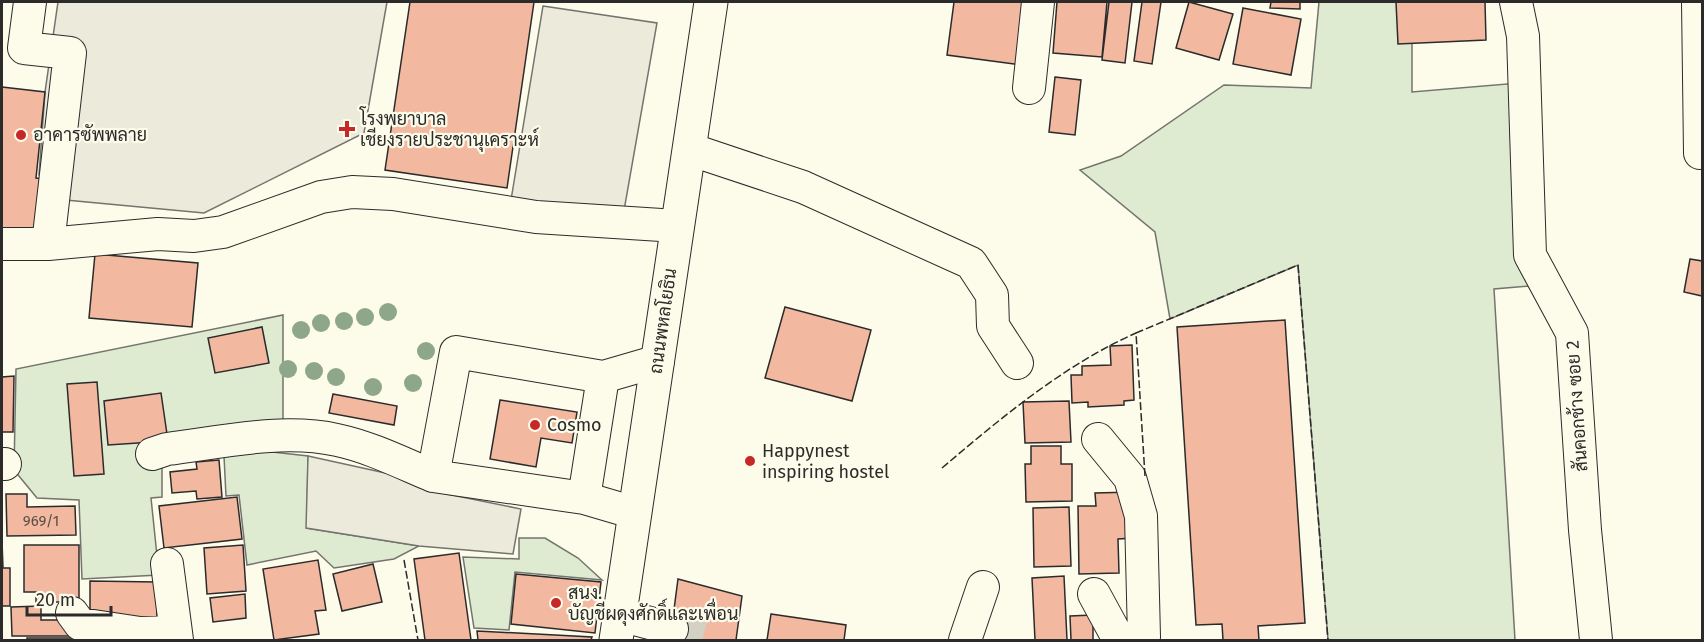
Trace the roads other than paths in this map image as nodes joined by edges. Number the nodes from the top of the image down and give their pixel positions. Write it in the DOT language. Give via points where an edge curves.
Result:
graph roads {
  1 [pos="30,2"];
  2 [pos="711,2"];
  3 [pos="1038,2"];
  4 [pos="1516,2"];
  5 [pos="1698,2"];
  6 [pos="13,46"];
  7 [pos="1029,88"];
  8 [pos="689,149"];
  9 [pos="1700,153"];
  10 [pos="678,226"];
  11 [pos="2,244"];
  12 [pos="48,244"];
  13 [pos="658,361"];
  14 [pos="1017,363"];
  15 [pos="603,377"];
  16 [pos="1098,439"];
  17 [pos="152,454"];
  18 [pos="433,476"];
  19 [pos="584,498"];
  20 [pos="635,513"];
  21 [pos="167,564"];
  22 [pos="983,587"];
  23 [pos="1094,594"];
  24 [pos="72,613"];
  25 [pos="618,628"];
  26 [pos="672,629"];
  27 [pos="176,636"];
  28 [pos="965,640"];
  29 [pos="1119,640"];
  30 [pos="1136,640"];
  31 [pos="1596,640"];
  1 -- 6 [label="street"];
  2 -- 8 [label="main road, ถนนพหลโยธิน"];
  3 -- 7 [label="street"];
  4 -- 31 [label="street, สันคอกช้าง ซอย 2" via="1522,36 1530,255 1572,333"];
  5 -- 9 [label="street"];
  6 -- 12 [label="street" via="70,53"];
  8 -- 10 [label="main road, ถนนพหลโยธิน"];
  8 -- 14 [label="street" via="803,187 971,263 992,295 993,326"];
  10 -- 12 [label="street" via="536,217 393,194 352,192 321,197 213,233"];
  10 -- 13 [label="main road, ถนนพหลโยธิน"];
  11 -- 12 [label="street"];
  13 -- 15 [label="street"];
  13 -- 20 [label="main road, ถนนพหลโยธิน"];
  15 -- 18 [label="street" via="456,352"];
  15 -- 19 [label="street"];
  16 -- 30 [label="street" via="1130,478 1141,516 1144,638"];
  17 -- 18 [label="street" via="270,437 316,436 363,447"];
  18 -- 19 [label="street"];
  19 -- 20 [label="street"];
  20 -- 25 [label="main road, ถนนพหลโยธิน"];
  21 -- 27 [label="street"];
  22 -- 28 [label="street"];
  23 -- 29 [label="street"];
  24 -- 27 [label="street" via="80,624"];
  25 -- 26 [label="street"];
}
